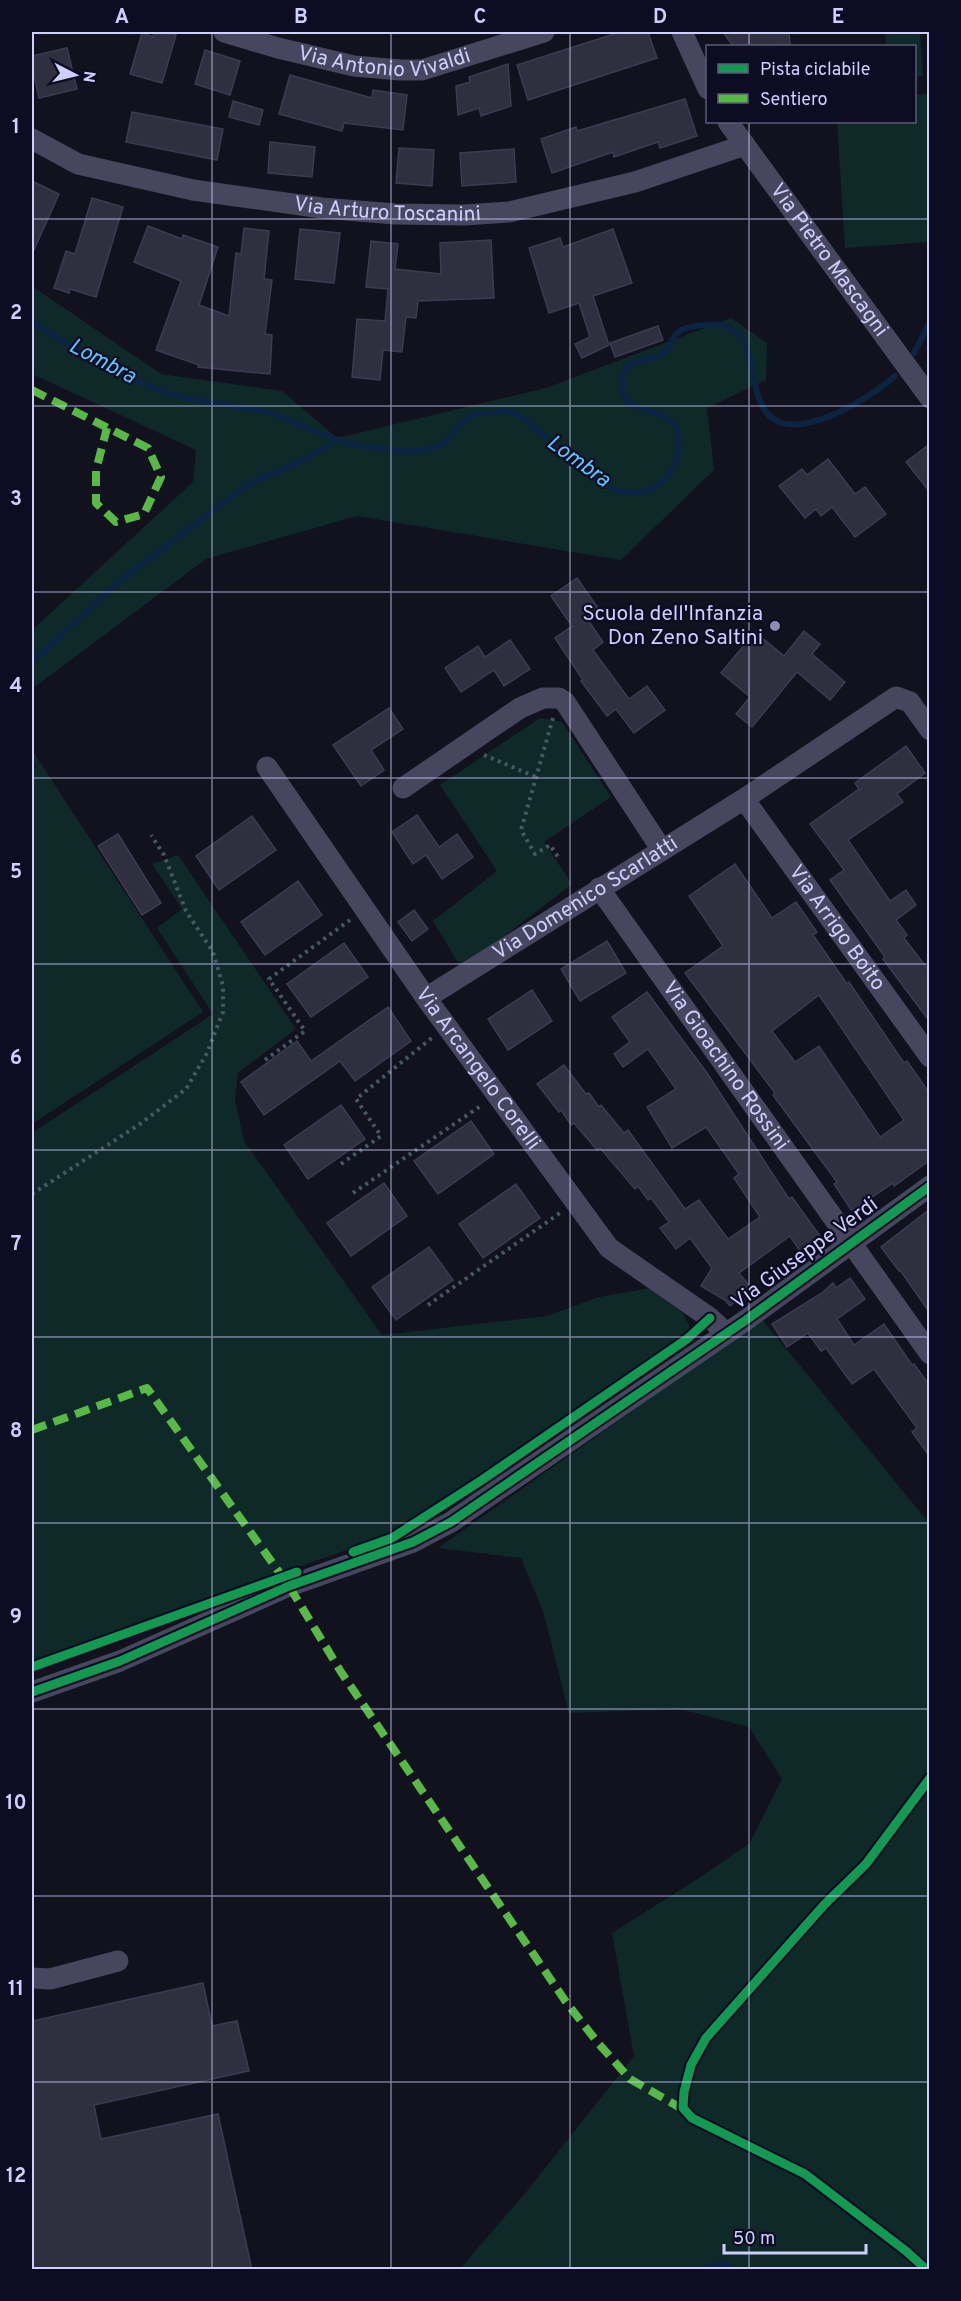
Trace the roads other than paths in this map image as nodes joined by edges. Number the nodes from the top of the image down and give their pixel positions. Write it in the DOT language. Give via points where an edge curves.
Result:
graph roads {
  1 [pos="224,32"];
  2 [pos="544,32"];
  3 [pos="682,32"];
  4 [pos="706,85"];
  5 [pos="729,123"];
  6 [pos="32,139"];
  7 [pos="745,145"];
  8 [pos="927,393"];
  9 [pos="930,730"];
  10 [pos="267,767"];
  11 [pos="403,788"];
  12 [pos="744,799"];
  13 [pos="662,850"];
  14 [pos="599,888"];
  15 [pos="426,998"];
  16 [pos="930,1057"];
  17 [pos="930,1186"];
  18 [pos="851,1242"];
  19 [pos="726,1333"];
  20 [pos="930,1354"];
  21 [pos="32,1692"];
  22 [pos="118,1961"];
  23 [pos="32,1978"];
  1 -- 2 [label="street, Via Antonio Vivaldi" via="354,66 400,70 422,70"];
  3 -- 4 [label="street"];
  5 -- 7 [label="street, Via Pietro Mascagni"];
  6 -- 7 [label="street, Via Arturo Toscanini" via="78,164 193,190 322,208 464,215 509,212 635,182"];
  7 -- 8 [label="street, Via Pietro Mascagni"];
  9 -- 12 [label="street, Via Domenico Scarlatti" via="910,702 896,697"];
  10 -- 15 [label="street, Via Arcangelo Corelli"];
  11 -- 13 [label="street" via="520,708 543,698 559,698"];
  12 -- 13 [label="street, Via Domenico Scarlatti"];
  12 -- 16 [label="street, Via Arrigo Boito"];
  13 -- 14 [label="street, Via Domenico Scarlatti"];
  14 -- 15 [label="street, Via Domenico Scarlatti"];
  14 -- 18 [label="street, Via Gioachino Rossini"];
  15 -- 19 [label="street, Via Arcangelo Corelli" via="609,1248"];
  17 -- 18 [label="street, Via Giuseppe Verdi"];
  18 -- 19 [label="street, Via Giuseppe Verdi"];
  18 -- 20 [label="street, Via Gioachino Rossini"];
  19 -- 21 [label="street, Via Giuseppe Verdi" via="451,1522 413,1542 289,1586 120,1661"];
  22 -- 23 [label="street" via="50,1979"];
}
